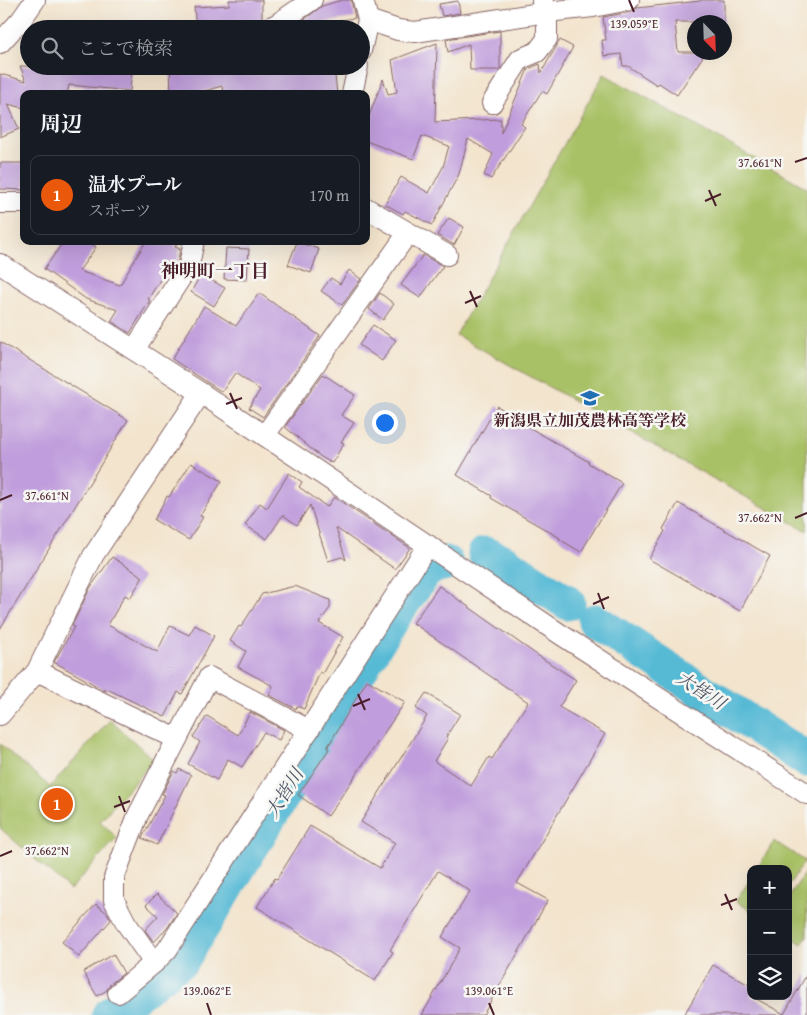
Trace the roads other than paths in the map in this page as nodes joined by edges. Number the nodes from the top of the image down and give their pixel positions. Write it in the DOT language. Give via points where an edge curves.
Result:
graph roads {
  1 [pos="35,0"];
  2 [pos="312,0"];
  3 [pos="363,0"];
  4 [pos="629,0"];
  5 [pos="592,4"];
  6 [pos="544,6"];
  7 [pos="28,20"];
  8 [pos="283,20"];
  9 [pos="368,20"];
  10 [pos="370,21"];
  11 [pos="20,28"];
  12 [pos="0,43"];
  13 [pos="356,75"];
  14 [pos="353,90"];
  15 [pos="492,103"];
  16 [pos="0,203"];
  17 [pos="20,203"];
  18 [pos="370,210"];
  19 [pos="408,233"];
  20 [pos="193,245"];
  21 [pos="447,255"];
  22 [pos="0,264"];
  23 [pos="134,350"];
  24 [pos="201,393"];
  25 [pos="265,435"];
  26 [pos="428,545"];
  27 [pos="37,671"];
  28 [pos="0,715"];
  29 [pos="309,730"];
  30 [pos="177,739"];
  31 [pos="807,794"];
  32 [pos="154,963"];
  33 [pos="118,993"];
  1 -- 7 [label="street"];
  2 -- 8 [label="street"];
  3 -- 9 [label="street"];
  4 -- 5 [label="street"];
  5 -- 6 [label="street"];
  6 -- 10 [label="street" via="415,32"];
  6 -- 15 [label="street" via="547,39 537,52 520,59"];
  11 -- 12 [label="street"];
  13 -- 14 [label="street"];
  16 -- 17 [label="street"];
  18 -- 19 [label="street"];
  19 -- 21 [label="street"];
  19 -- 25 [label="street"];
  20 -- 23 [label="street" via="189,265"];
  22 -- 23 [label="street"];
  23 -- 24 [label="street"];
  24 -- 25 [label="street"];
  24 -- 27 [label="street" via="93,556"];
  25 -- 26 [label="street"];
  26 -- 29 [label="street"];
  26 -- 31 [label="street"];
  27 -- 28 [label="street"];
  27 -- 30 [label="street"];
  29 -- 30 [label="street" via="209,677"];
  29 -- 32 [label="street" via="167,950"];
  30 -- 32 [label="street" via="138,814 114,878 114,900"];
  32 -- 33 [label="street"];
}
